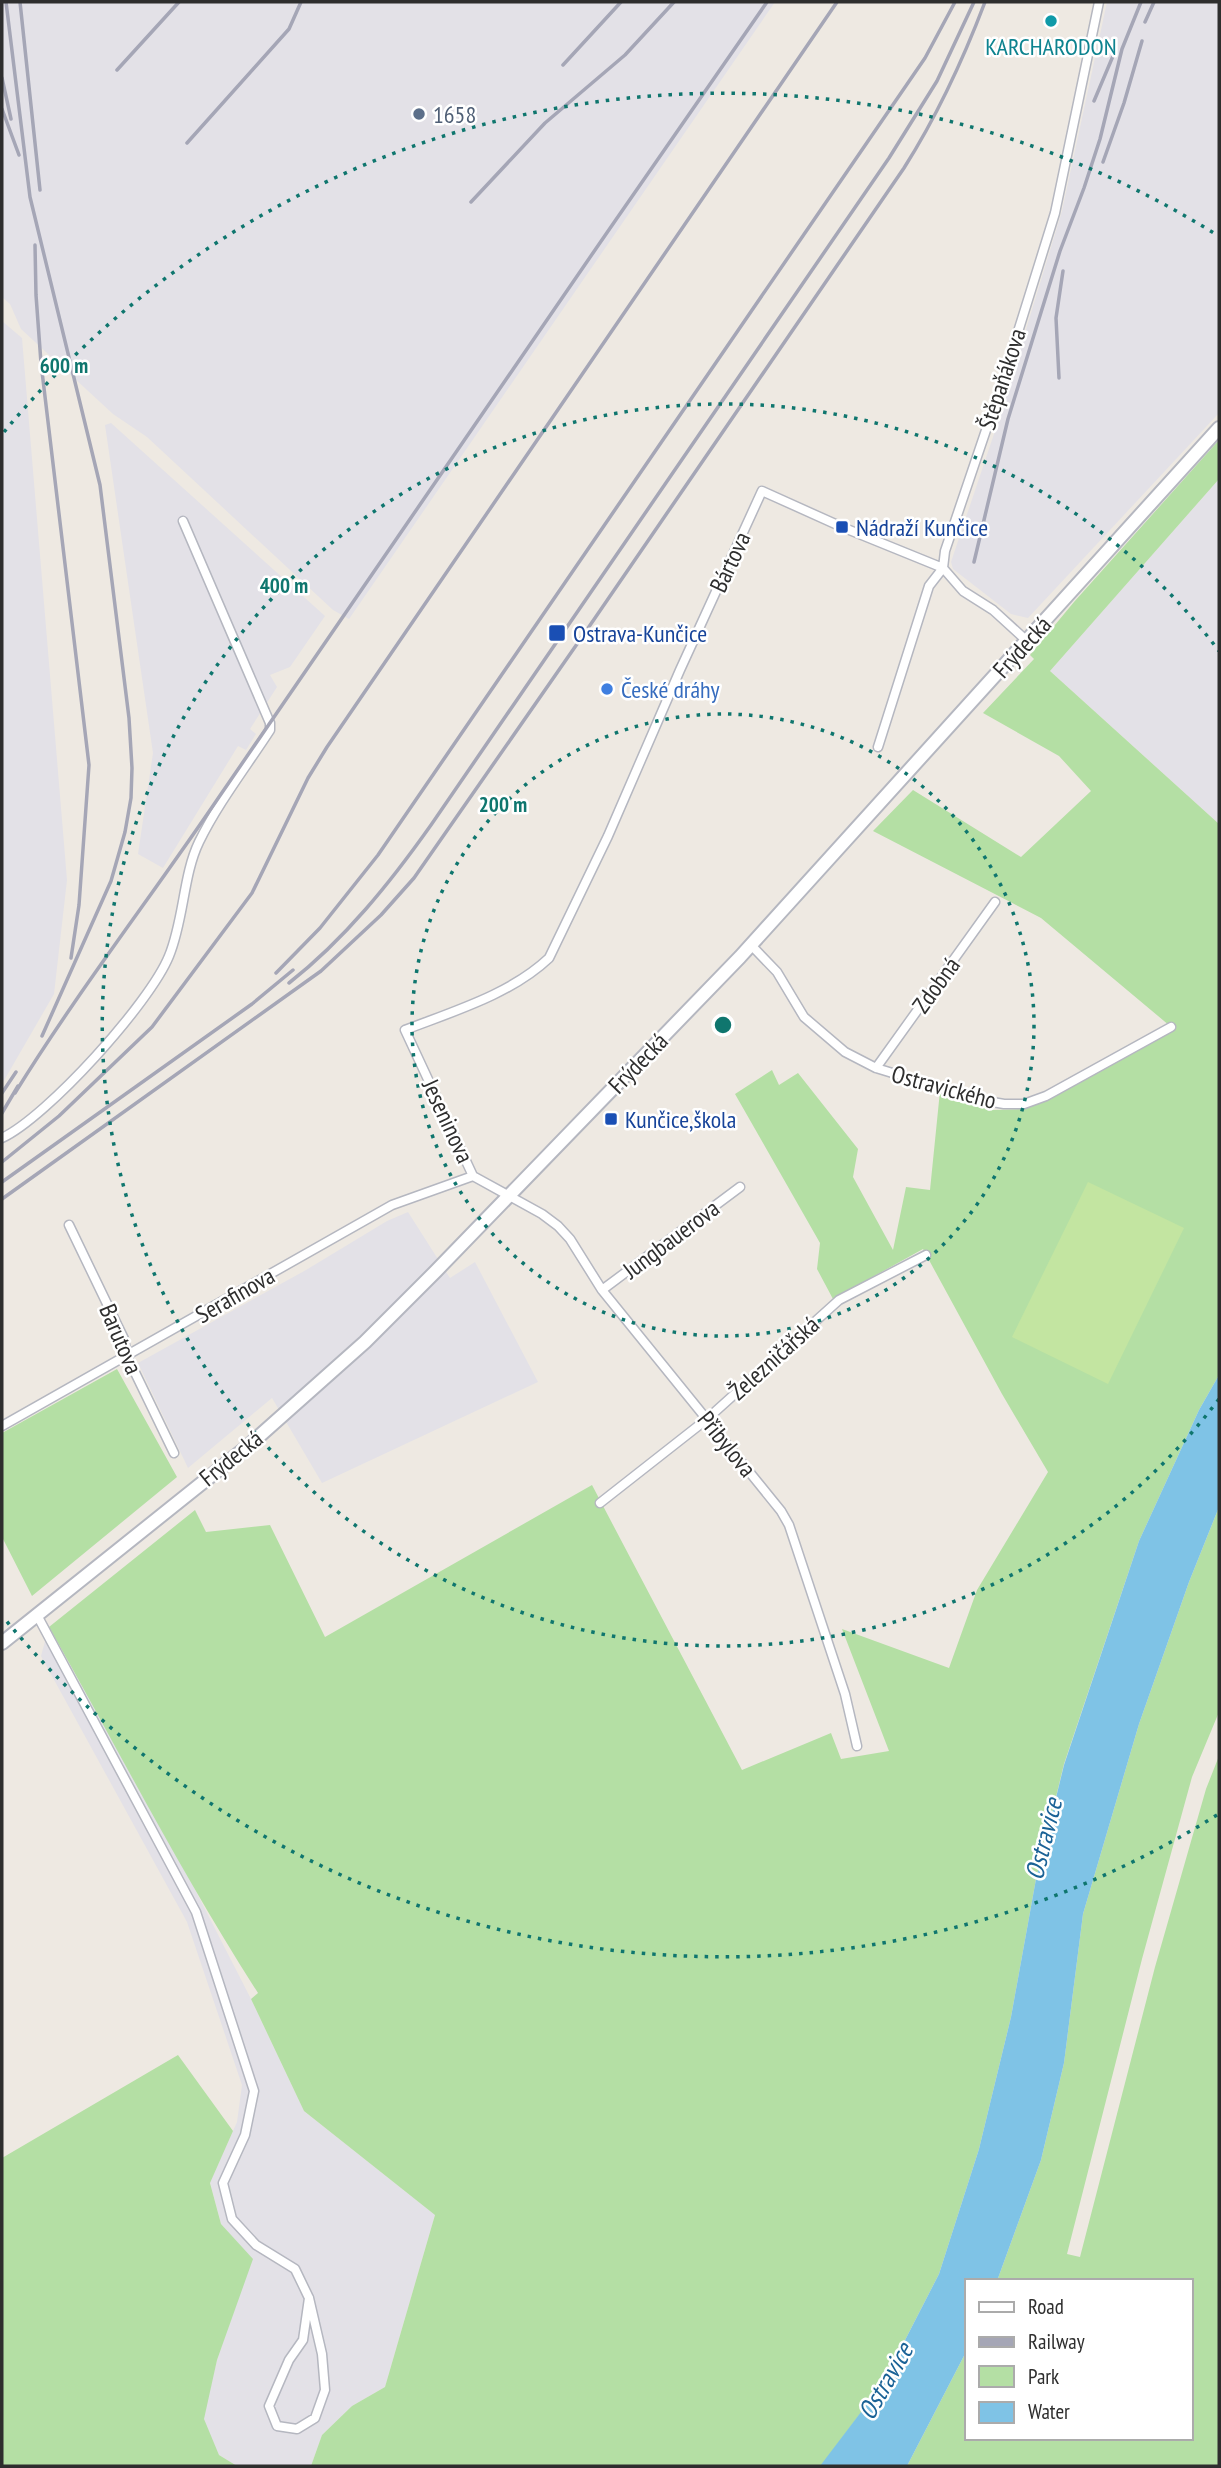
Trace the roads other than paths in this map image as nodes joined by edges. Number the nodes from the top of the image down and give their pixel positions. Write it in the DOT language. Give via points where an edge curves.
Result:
graph roads {
  1 [pos="1099,2"];
  2 [pos="1219,428"];
  3 [pos="183,521"];
  4 [pos="943,568"];
  5 [pos="1027,641"];
  6 [pos="878,747"];
  7 [pos="995,902"];
  8 [pos="751,945"];
  9 [pos="1171,1027"];
  10 [pos="405,1030"];
  11 [pos="876,1068"];
  12 [pos="2,1138"];
  13 [pos="473,1176"];
  14 [pos="740,1187"];
  15 [pos="509,1197"];
  16 [pos="69,1225"];
  17 [pos="926,1255"];
  18 [pos="602,1290"];
  19 [pos="127,1356"];
  20 [pos="706,1419"];
  21 [pos="2,1426"];
  22 [pos="174,1453"];
  23 [pos="600,1503"];
  24 [pos="37,1615"];
  25 [pos="2,1643"];
  26 [pos="857,1746"];
  27 [pos="309,2298"];
  1 -- 4 [label="street, Štěpaňákova" via="1055,214"];
  2 -- 5 [label="main road, Frýdecká"];
  3 -- 12 [label="street" via="270,730 197,845 182,918 160,975 70,1083"];
  4 -- 5 [label="street, Bártova" via="963,591"];
  4 -- 6 [label="street, Štěpaňákova" via="929,586"];
  4 -- 10 [label="street, Bártova" via="762,491 550,958 535,972 478,1001"];
  5 -- 8 [label="main road, Frýdecká"];
  7 -- 11 [label="street, Zdobná"];
  8 -- 11 [label="street, Ostravického" via="777,972 804,1017 845,1052"];
  8 -- 15 [label="main road, Frýdecká"];
  9 -- 11 [label="street, Ostravického" via="1024,1104 981,1100"];
  10 -- 13 [label="street, Jeseninova"];
  13 -- 15 [label="street, Jeseninova"];
  13 -- 19 [label="street, Serafinova" via="392,1205"];
  14 -- 18 [label="street, Jungbauerova"];
  15 -- 18 [label="street, Přibylova" via="558,1226"];
  15 -- 24 [label="main road, Frýdecká" via="298,1403"];
  16 -- 19 [label="street, Barutova" via="124,1339"];
  17 -- 20 [label="street, Železničářská" via="839,1300"];
  18 -- 20 [label="street, Přibylova"];
  19 -- 21 [label="street, Serafinova"];
  19 -- 22 [label="street, Barutova"];
  20 -- 23 [label="street, Železničářská"];
  20 -- 26 [label="street, Přibylova" via="789,1525 845,1694"];
  24 -- 25 [label="main road, Frýdecká"];
  24 -- 27 [label="street" via="196,1912 254,2091 245,2134 223,2183 232,2219 256,2245 295,2269"];
  27 -- 27 [label="street" via="325,2390 315,2418 297,2429 277,2426 269,2406 303,2340"];
}
